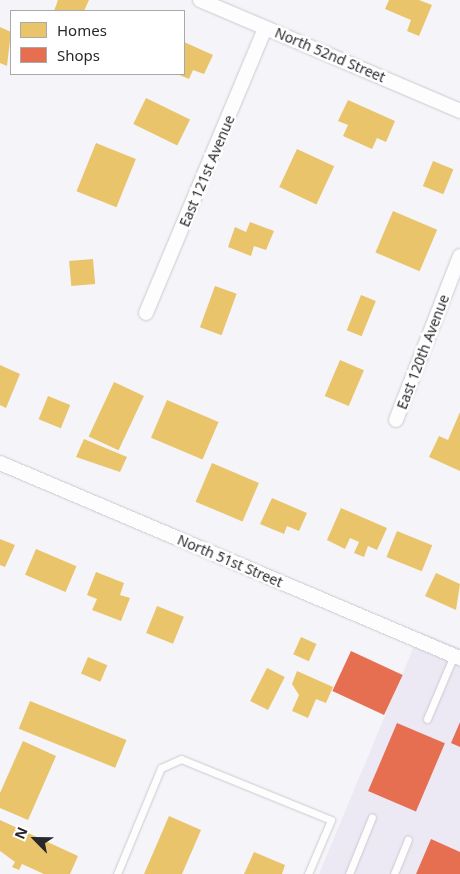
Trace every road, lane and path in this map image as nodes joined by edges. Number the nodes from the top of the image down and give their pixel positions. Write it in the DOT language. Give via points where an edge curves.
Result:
graph roads {
  1 [pos="200,0"];
  2 [pos="265,28"];
  3 [pos="460,111"];
  4 [pos="460,256"];
  5 [pos="146,313"];
  6 [pos="396,420"];
  7 [pos="0,463"];
  8 [pos="457,657"];
  9 [pos="427,719"];
  10 [pos="372,817"];
  11 [pos="408,840"];
  12 [pos="117,874"];
  13 [pos="308,874"];
  14 [pos="349,874"];
  15 [pos="394,874"];
  1 -- 2 [label="street, North 52nd Street"];
  2 -- 3 [label="street, North 52nd Street"];
  2 -- 5 [label="street, East 121st Avenue"];
  4 -- 6 [label="street, East 120th Avenue"];
  7 -- 8 [label="street, North 51st Street"];
  8 -- 9 [label="lane"];
  10 -- 14 [label="lane"];
  11 -- 15 [label="lane"];
  12 -- 13 [label="lane" via="161,768 182,760 331,820"];
}
